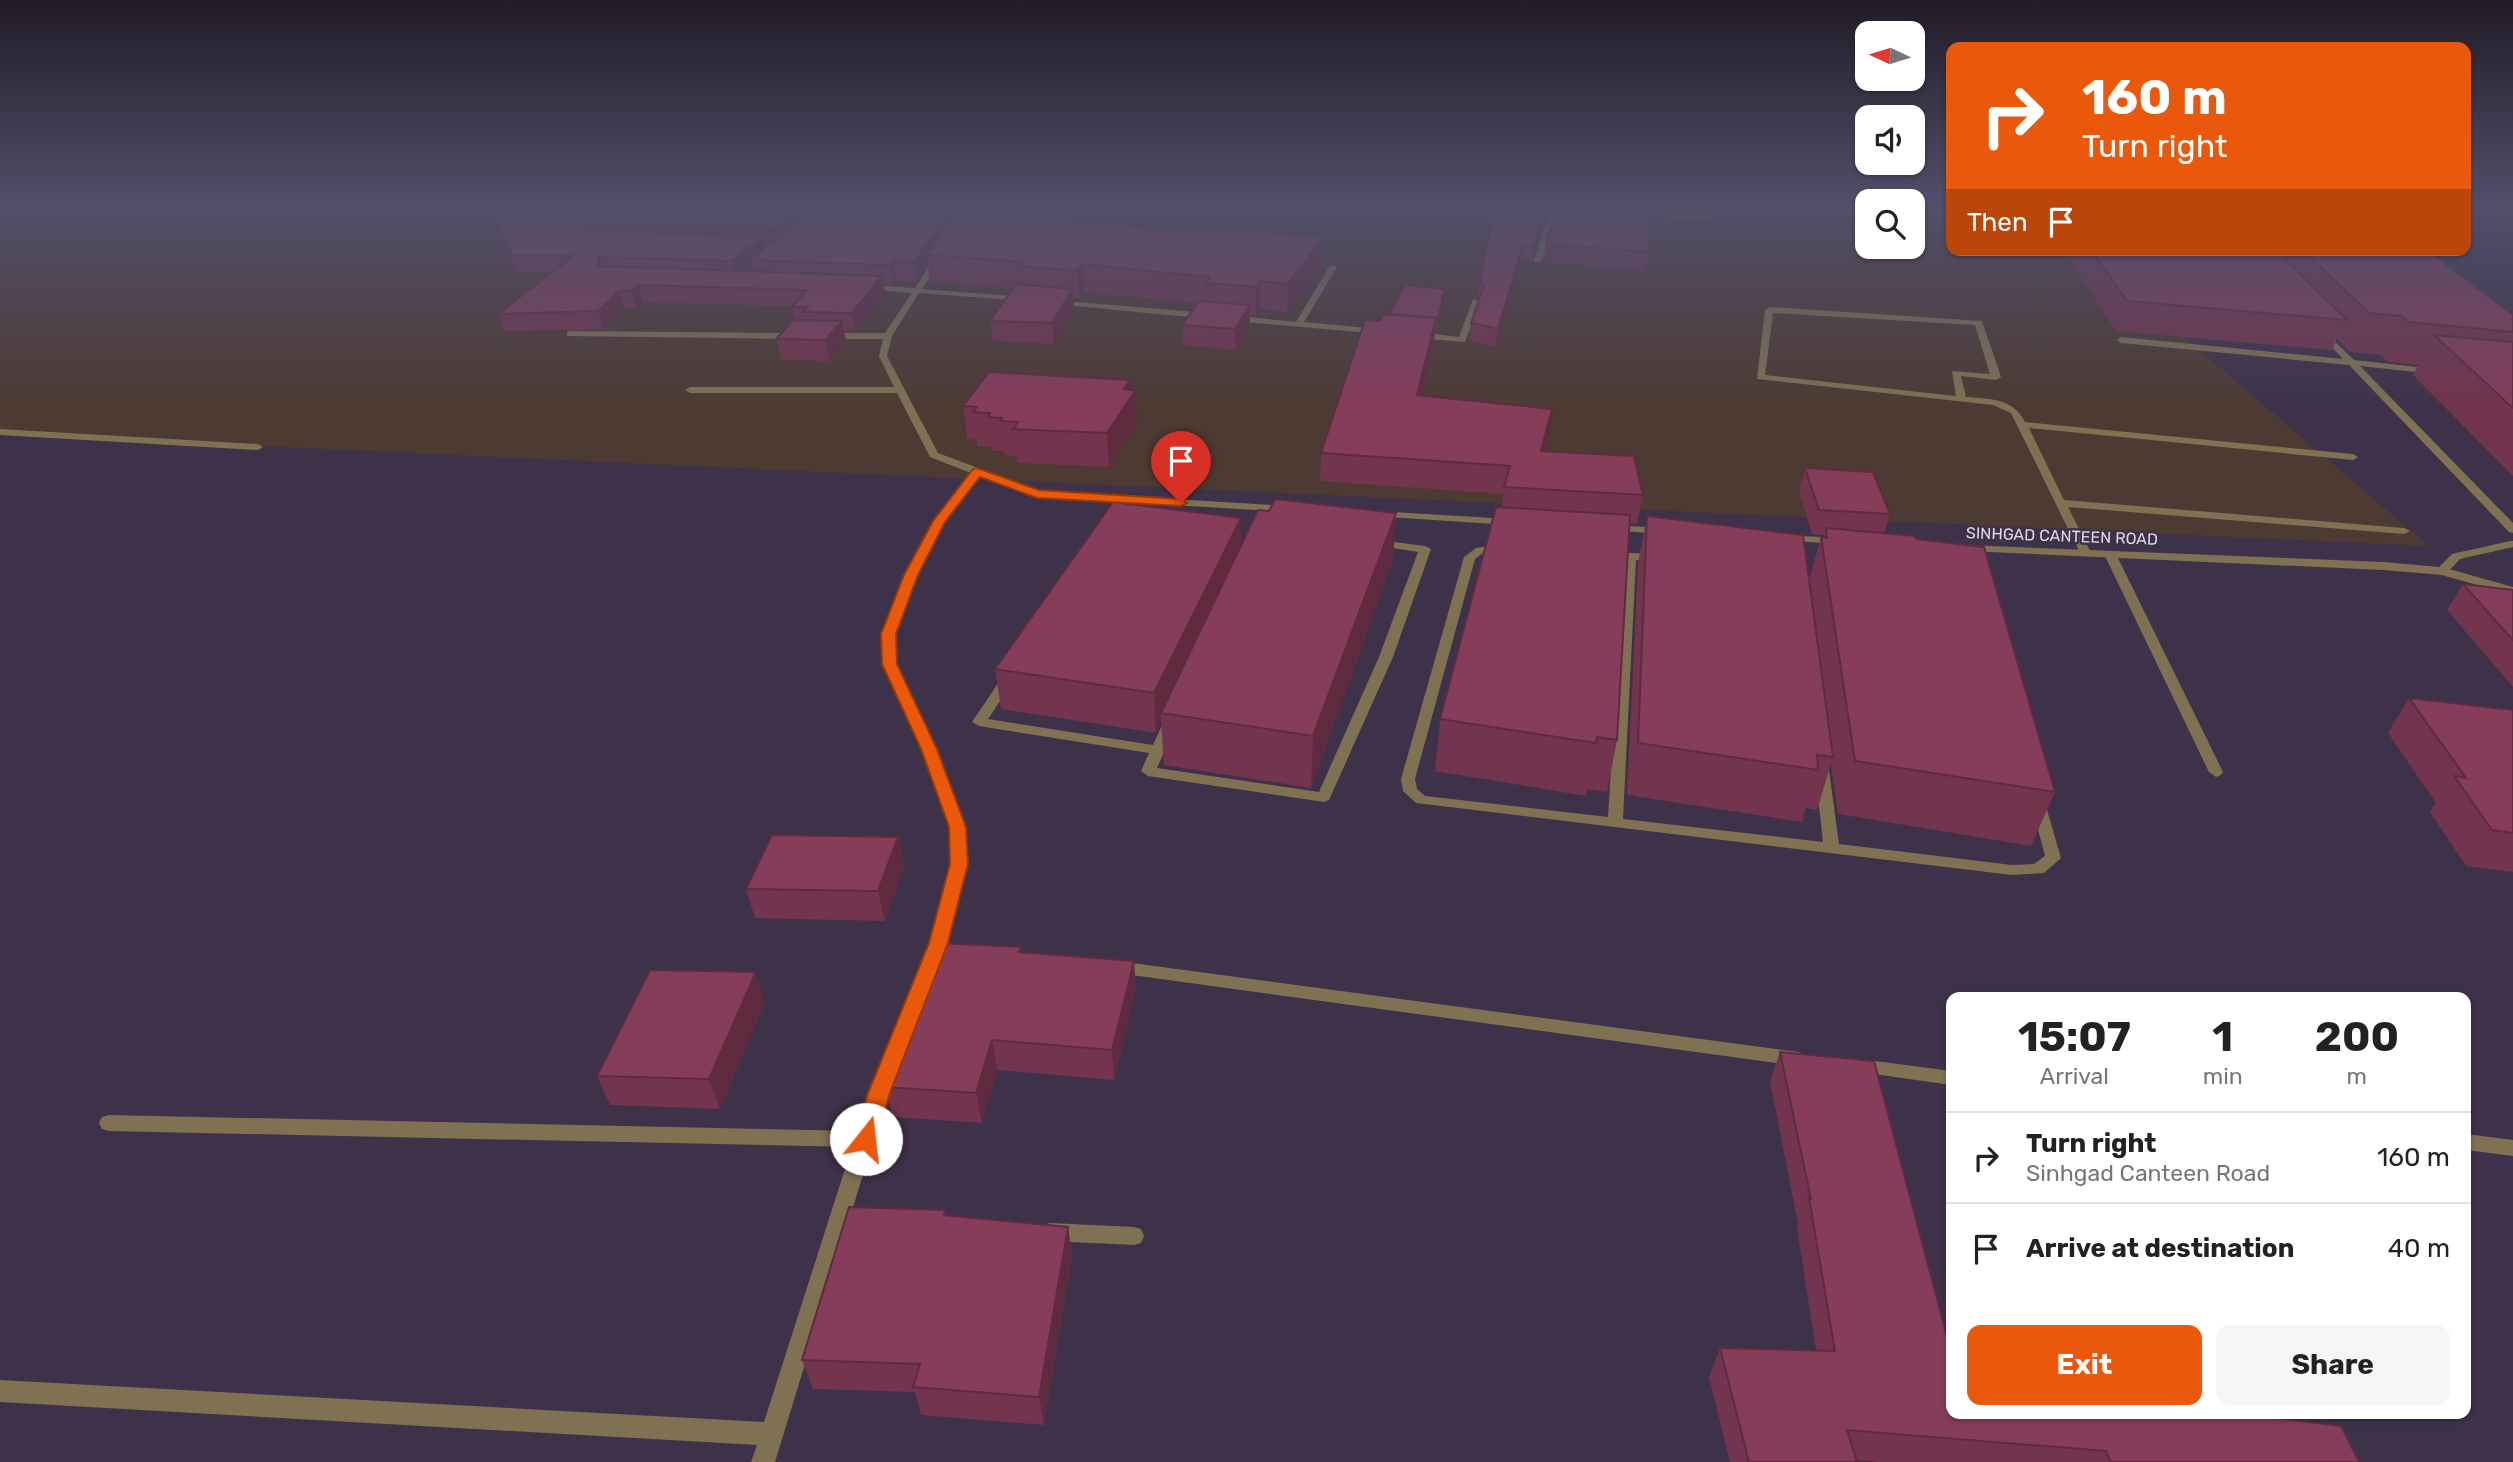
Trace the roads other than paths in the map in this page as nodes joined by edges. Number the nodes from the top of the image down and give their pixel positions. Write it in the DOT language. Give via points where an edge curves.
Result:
graph roads {
  1 [pos="927,273"];
  2 [pos="1329,273"];
  3 [pos="862,287"];
  4 [pos="916,289"];
  5 [pos="1476,301"];
  6 [pos="2313,323"];
  7 [pos="1299,324"];
  8 [pos="1394,333"];
  9 [pos="570,334"];
  10 [pos="1408,334"];
  11 [pos="805,336"];
  12 [pos="819,336"];
  13 [pos="888,336"];
  14 [pos="2122,340"];
  15 [pos="2352,363"];
  16 [pos="2446,372"];
  17 [pos="690,390"];
  18 [pos="900,390"];
  19 [pos="1962,399"];
  20 [pos="2024,425"];
  21 [pos="0,432"];
  22 [pos="258,447"];
  23 [pos="2353,457"];
  24 [pos="977,472"];
  25 [pos="2061,503"];
  26 [pos="1205,504"];
  27 [pos="1299,510"];
  28 [pos="1367,514"];
  29 [pos="1198,517"];
  30 [pos="1517,523"];
  31 [pos="1599,527"];
  32 [pos="2513,530"];
  33 [pos="2404,531"];
  34 [pos="1681,532"];
  35 [pos="1777,538"];
  36 [pos="1369,542"];
  37 [pos="1845,542"];
  38 [pos="2512,543"];
  39 [pos="1508,547"];
  40 [pos="1960,548"];
  41 [pos="1590,553"];
  42 [pos="2085,553"];
  43 [pos="2110,554"];
  44 [pos="1630,556"];
  45 [pos="1672,559"];
  46 [pos="2442,571"];
  47 [pos="2513,592"];
  48 [pos="1017,666"];
  49 [pos="1175,714"];
  50 [pos="1157,750"];
  51 [pos="1820,755"];
  52 [pos="2216,772"];
  53 [pos="2035,791"];
  54 [pos="1615,823"];
  55 [pos="1832,849"];
  56 [pos="1103,965"];
  57 [pos="1815,1061"];
  58 [pos="1842,1064"];
  59 [pos="1946,1077"];
  60 [pos="109,1123"];
  61 [pos="866,1139"];
  62 [pos="2471,1143"];
  63 [pos="2513,1148"];
  64 [pos="839,1223"];
  65 [pos="866,1224"];
  66 [pos="1026,1231"];
  67 [pos="1134,1236"];
  68 [pos="0,1391"];
  69 [pos="771,1434"];
  70 [pos="763,1462"];
  1 -- 4 [label="street"];
  2 -- 7 [label="street"];
  3 -- 4 [label="street"];
  4 -- 7 [label="street"];
  4 -- 13 [label="street"];
  5 -- 10 [label="street" via="1462,340"];
  6 -- 15 [label="street"];
  7 -- 8 [label="street"];
  9 -- 11 [label="street"];
  12 -- 13 [label="street"];
  13 -- 18 [label="street" via="883,356"];
  14 -- 15 [label="street"];
  15 -- 16 [label="street"];
  15 -- 32 [label="street"];
  17 -- 18 [label="street"];
  18 -- 24 [label="street" via="934,455"];
  19 -- 19 [label="street" via="1760,377 1769,310 1979,323 1996,377 1955,373"];
  19 -- 20 [label="street" via="2006,406"];
  20 -- 23 [label="street"];
  20 -- 25 [label="street"];
  21 -- 22 [label="street"];
  24 -- 26 [label="street" via="1037,494"];
  24 -- 61 [label="street" via="939,521 888,634 889,664 929,749 958,827 959,864 946,944 879,1093"];
  25 -- 33 [label="street"];
  25 -- 42 [label="street"];
  26 -- 27 [label="street"];
  26 -- 29 [label="street"];
  28 -- 30 [label="street"];
  31 -- 34 [label="street"];
  35 -- 37 [label="street"];
  36 -- 50 [label="street" via="1425,549 1386,657 1324,797 1148,771"];
  38 -- 46 [label="street" via="2456,556"];
  39 -- 54 [label="street" via="1480,550 1470,557 1408,779 1410,791 1422,800"];
  40 -- 42 [label="street, SINHGAD CANTEEN ROAD"];
  41 -- 44 [label="street"];
  42 -- 43 [label="street, SINHGAD CANTEEN ROAD"];
  43 -- 46 [label="street, SINHGAD CANTEEN ROAD"];
  43 -- 52 [label="street"];
  44 -- 45 [label="street"];
  44 -- 54 [label="street"];
  46 -- 47 [label="street, SINHGAD CANTEEN ROAD"];
  48 -- 50 [label="street" via="979,722"];
  49 -- 50 [label="street"];
  51 -- 55 [label="street"];
  53 -- 55 [label="street" via="2053,858 2038,869 2012,870"];
  54 -- 55 [label="street"];
  56 -- 57 [label="street"];
  58 -- 59 [label="street"];
  60 -- 61 [label="street"];
  61 -- 64 [label="street"];
  62 -- 63 [label="street"];
  64 -- 65 [label="street"];
  64 -- 69 [label="street"];
  66 -- 67 [label="street"];
  68 -- 69 [label="street"];
  69 -- 70 [label="street"];
}
